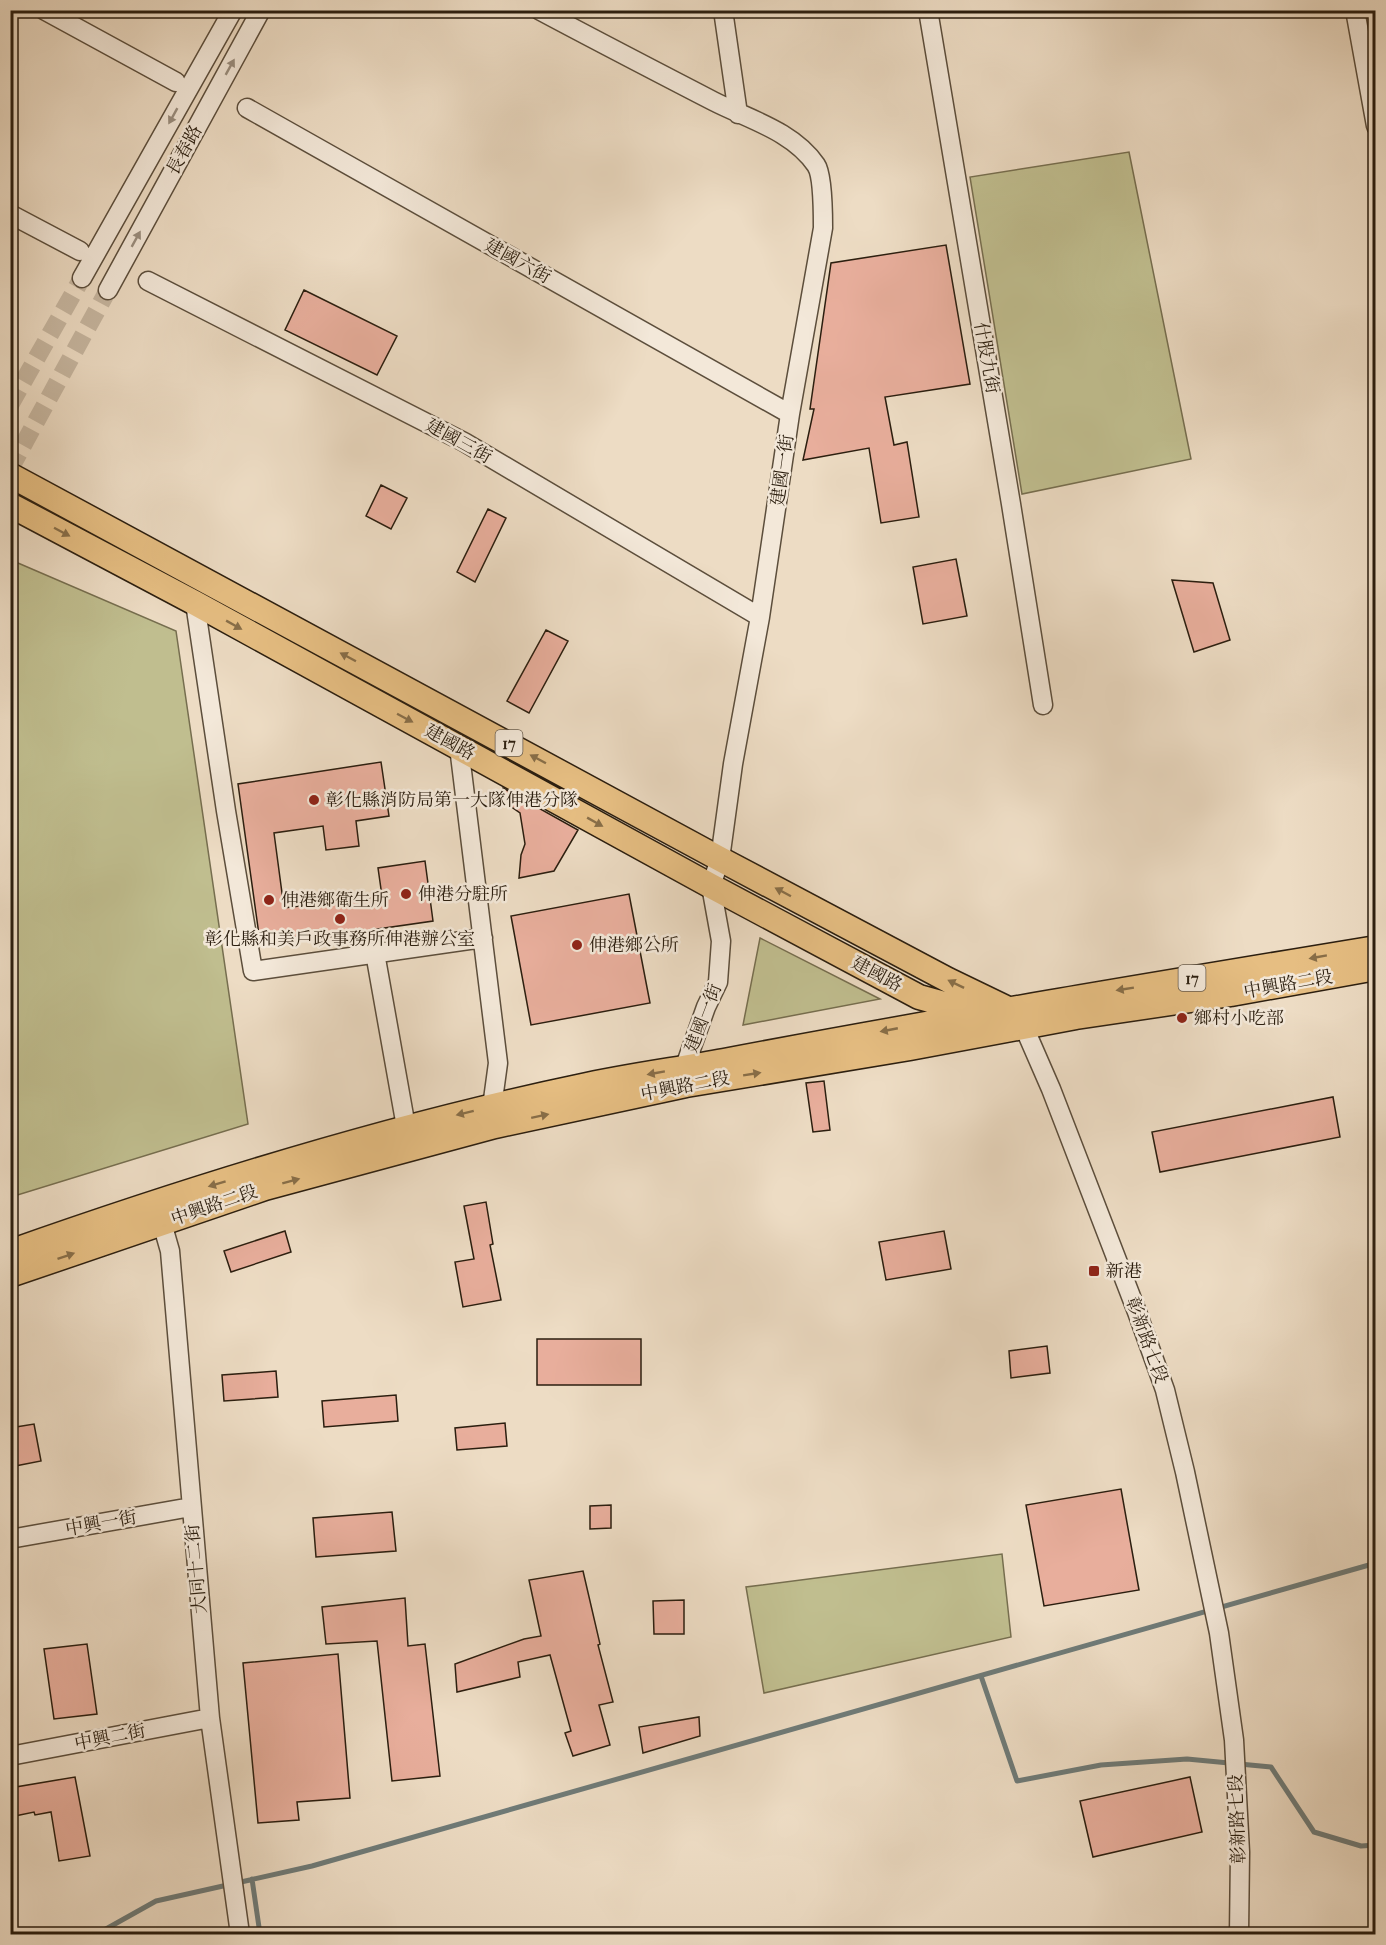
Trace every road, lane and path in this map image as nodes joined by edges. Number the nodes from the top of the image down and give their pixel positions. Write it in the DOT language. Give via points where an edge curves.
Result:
graph roads {
  1 [pos="44,10"];
  2 [pos="233,10"];
  3 [pos="261,10"];
  4 [pos="539,10"];
  5 [pos="723,10"];
  6 [pos="928,10"];
  7 [pos="1355,10"];
  8 [pos="176,82"];
  9 [pos="247,108"];
  10 [pos="738,114"];
  11 [pos="1376,126"];
  12 [pos="10,214"];
  13 [pos="80,251"];
  14 [pos="82,278"];
  15 [pos="148,281"];
  16 [pos="108,290"];
  17 [pos="790,414"];
  18 [pos="10,475"];
  19 [pos="10,505"];
  20 [pos="195,603"];
  21 [pos="760,617"];
  22 [pos="1043,705"];
  23 [pos="459,747"];
  24 [pos="720,859"];
  25 [pos="711,886"];
  26 [pos="483,938"];
  27 [pos="1376,948"];
  28 [pos="375,953"];
  29 [pos="1376,968"];
  30 [pos="979,1014"];
  31 [pos="1016,1018"];
  32 [pos="685,1077"];
  33 [pos="493,1116"];
  34 [pos="409,1139"];
  35 [pos="161,1213"];
  36 [pos="10,1252"];
  37 [pos="10,1275"];
  38 [pos="191,1507"];
  39 [pos="10,1539"];
  40 [pos="210,1718"];
  41 [pos="10,1756"];
  42 [pos="240,1935"];
  43 [pos="1239,1935"];
  1 -- 8 [label="street"];
  2 -- 14 [label="street, 長春路, one-way"];
  16 -- 3 [label="street, 長春路, one-way"];
  4 -- 10 [label="street, 建國一街"];
  5 -- 10 [label="street"];
  6 -- 22 [label="street, 什股九街"];
  7 -- 11 [label="street"];
  9 -- 17 [label="street, 建國六街"];
  10 -- 17 [label="street, 建國一街" via="778,132 802,148 818,167 823,228"];
  12 -- 13 [label="street"];
  15 -- 21 [label="street, 建國三街" via="464,442"];
  17 -- 21 [label="street, 建國一街"];
  24 -- 18 [label="main road, 建國路 / 17, one-way"];
  19 -- 20 [label="main road, 建國路 / 17, one-way"];
  20 -- 23 [label="main road, 建國路 / 17, one-way"];
  20 -- 28 [label="street" via="253,971"];
  21 -- 24 [label="street, 建國一街"];
  23 -- 25 [label="main road, 建國路 / 17, one-way"];
  23 -- 26 [label="street"];
  24 -- 25 [label="street, 建國一街"];
  31 -- 24 [label="main road, 建國路 / 17, one-way"];
  25 -- 30 [label="main road, 建國路 / 17" via="919,997"];
  25 -- 32 [label="street, 建國一街" via="721,941 718,982 706,1006"];
  26 -- 28 [label="street"];
  26 -- 33 [label="street" via="498,1063"];
  27 -- 31 [label="main road, 中興路二段 / 17, one-way"];
  28 -- 34 [label="street"];
  29 -- 31 [label="main road, 中興路二段 / 17"];
  30 -- 31 [label="main road, 建國路 / 17"];
  30 -- 32 [label="main road, 中興路二段, one-way" via="906,1026"];
  32 -- 31 [label="main road, 中興路二段, one-way" via="910,1048"];
  31 -- 43 [label="street, 彰新路七段" via="1051,1089 1137,1312 1165,1390 1185,1472 1219,1633 1234,1740"];
  32 -- 33 [label="main road, 中興路二段"];
  33 -- 34 [label="main road, 中興路二段"];
  34 -- 35 [label="main road, 中興路二段" via="265,1188"];
  35 -- 36 [label="main road, 中興路二段"];
  37 -- 35 [label="main road, 中興路二段, one-way"];
  35 -- 38 [label="street, 大同十二街" via="170,1251"];
  38 -- 39 [label="street, 中興一街"];
  38 -- 40 [label="street, 大同十二街"];
  40 -- 41 [label="street, 中興二街"];
  40 -- 42 [label="street, 大同十二街"];
}
